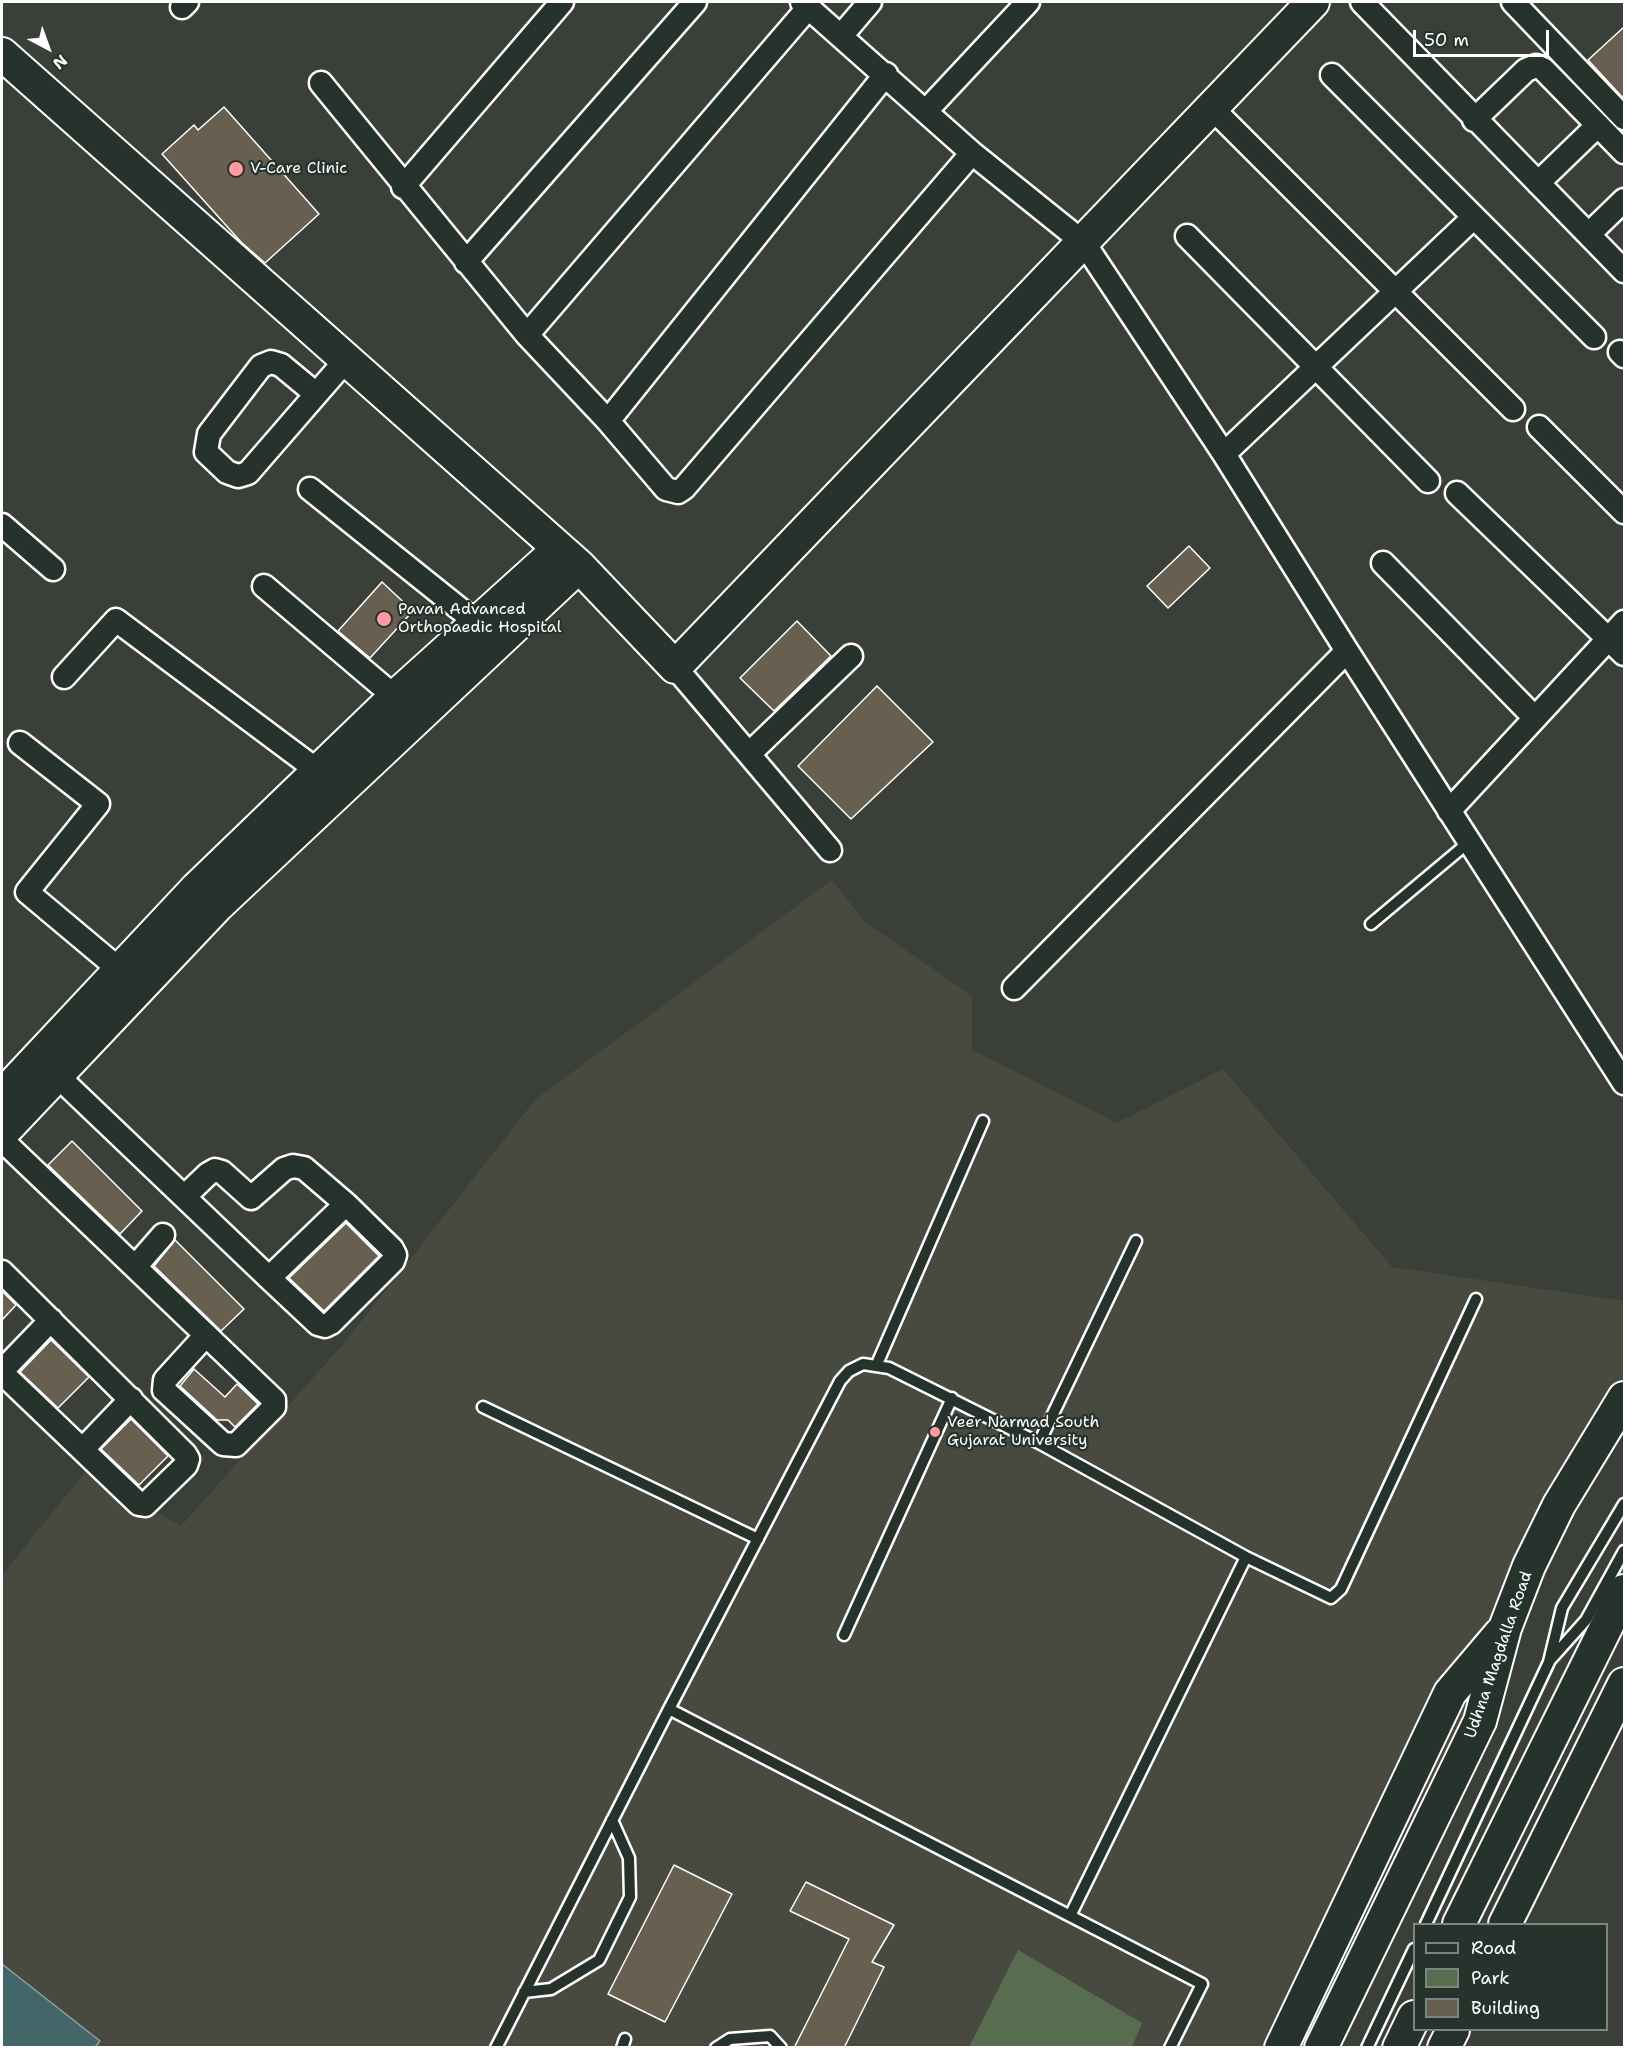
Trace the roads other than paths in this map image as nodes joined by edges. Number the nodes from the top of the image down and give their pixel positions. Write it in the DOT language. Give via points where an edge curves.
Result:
graph roads {
  1 [pos="562,2"];
  2 [pos="695,2"];
  3 [pos="870,2"];
  4 [pos="1028,2"];
  5 [pos="1313,2"];
  6 [pos="1362,2"];
  7 [pos="1513,2"];
  8 [pos="805,5"];
  9 [pos="841,36"];
  10 [pos="2,54"];
  11 [pos="886,74"];
  12 [pos="1332,75"];
  13 [pos="321,83"];
  14 [pos="1212,107"];
  15 [pos="926,111"];
  16 [pos="1624,118"];
  17 [pos="1474,120"];
  18 [pos="1598,125"];
  19 [pos="1624,152"];
  20 [pos="972,153"];
  21 [pos="1538,183"];
  22 [pos="403,187"];
  23 [pos="1624,200"];
  24 [pos="1474,217"];
  25 [pos="1588,234"];
  26 [pos="1187,236"];
  27 [pos="1084,243"];
  28 [pos="466,262"];
  29 [pos="1624,272"];
  30 [pos="1395,291"];
  31 [pos="527,335"];
  32 [pos="1594,337"];
  33 [pos="346,360"];
  34 [pos="1316,366"];
  35 [pos="316,394"];
  36 [pos="1513,409"];
  37 [pos="608,421"];
  38 [pos="1539,427"];
  39 [pos="1224,454"];
  40 [pos="1428,481"];
  41 [pos="310,489"];
  42 [pos="1457,493"];
  43 [pos="1624,512"];
  44 [pos="2,525"];
  45 [pos="569,558"];
  46 [pos="1383,563"];
  47 [pos="53,568"];
  48 [pos="264,586"];
  49 [pos="476,622"];
  50 [pos="1624,622"];
  51 [pos="1617,647"];
  52 [pos="1347,651"];
  53 [pos="851,656"];
  54 [pos="675,667"];
  55 [pos="64,677"];
  56 [pos="395,698"];
  57 [pos="1535,718"];
  58 [pos="20,743"];
  59 [pos="749,754"];
  60 [pos="318,771"];
  61 [pos="1449,811"];
  62 [pos="1469,842"];
  63 [pos="830,850"];
  64 [pos="1371,924"];
  65 [pos="120,970"];
  66 [pos="1014,988"];
  67 [pos="48,1067"];
  68 [pos="1624,1083"];
  69 [pos="2,1096"];
  70 [pos="983,1121"];
  71 [pos="2,1133"];
  72 [pos="2,1140"];
  73 [pos="184,1197"];
  74 [pos="346,1204"];
  75 [pos="163,1235"];
  76 [pos="1136,1241"];
  77 [pos="135,1267"];
  78 [pos="2,1272"];
  79 [pos="269,1278"];
  80 [pos="1476,1299"];
  81 [pos="51,1320"];
  82 [pos="206,1335"];
  83 [pos="877,1364"];
  84 [pos="2,1372"];
  85 [pos="952,1398"];
  86 [pos="1624,1398"];
  87 [pos="131,1399"];
  88 [pos="483,1407"];
  89 [pos="1039,1443"];
  90 [pos="83,1449"];
  91 [pos="1624,1504"];
  92 [pos="758,1539"];
  93 [pos="1624,1551"];
  94 [pos="1246,1557"];
  95 [pos="1624,1591"];
  96 [pos="1505,1628"];
  97 [pos="844,1635"];
  98 [pos="1549,1662"];
  99 [pos="1624,1684"];
  100 [pos="669,1709"];
  101 [pos="612,1820"];
  102 [pos="1070,1916"];
  103 [pos="1426,1923"];
  104 [pos="1459,1923"];
  105 [pos="1505,1923"];
  106 [pos="1413,1951"];
  107 [pos="524,1992"];
  108 [pos="1413,2019"];
  109 [pos="1452,2031"];
  110 [pos="496,2048"];
  111 [pos="716,2048"];
  112 [pos="782,2048"];
  113 [pos="1170,2048"];
  114 [pos="1281,2048"];
  115 [pos="1321,2048"];
  116 [pos="1367,2048"];
  117 [pos="1400,2048"];
  118 [pos="1444,2048"];
  1 -- 22 [label="street"];
  2 -- 28 [label="street"];
  3 -- 9 [label="street"];
  4 -- 15 [label="street"];
  5 -- 14 [label="street"];
  6 -- 17 [label="street"];
  7 -- 16 [label="street"];
  8 -- 9 [label="street"];
  8 -- 31 [label="street"];
  9 -- 11 [label="street"];
  10 -- 33 [label="street"];
  11 -- 15 [label="street"];
  11 -- 37 [label="street"];
  12 -- 24 [label="street"];
  13 -- 22 [label="street"];
  14 -- 27 [label="street"];
  14 -- 30 [label="street"];
  15 -- 20 [label="street"];
  17 -- 18 [label="street" via="1526,70 1536,66"];
  17 -- 21 [label="street"];
  18 -- 19 [label="street"];
  18 -- 21 [label="street"];
  20 -- 27 [label="street"];
  20 -- 37 [label="street" via="684,488 669,491"];
  21 -- 25 [label="street"];
  22 -- 28 [label="street"];
  23 -- 25 [label="street"];
  24 -- 30 [label="street"];
  24 -- 32 [label="street"];
  25 -- 29 [label="street"];
  26 -- 34 [label="street"];
  27 -- 39 [label="street"];
  27 -- 54 [label="street"];
  28 -- 31 [label="street"];
  30 -- 34 [label="street"];
  30 -- 36 [label="street"];
  31 -- 37 [label="street"];
  33 -- 35 [label="street"];
  33 -- 45 [label="street"];
  34 -- 39 [label="street"];
  34 -- 40 [label="street"];
  35 -- 35 [label="street" via="248,473 238,476 227,472 206,452 209,434 261,366 271,362 281,365"];
  38 -- 43 [label="street"];
  39 -- 52 [label="street"];
  41 -- 49 [label="street"];
  42 -- 51 [label="street"];
  44 -- 47 [label="street"];
  45 -- 49 [label="street"];
  45 -- 54 [label="street"];
  45 -- 67 [label="street"];
  46 -- 57 [label="street"];
  48 -- 56 [label="street"];
  49 -- 56 [label="street"];
  50 -- 51 [label="street"];
  51 -- 57 [label="street"];
  52 -- 61 [label="street"];
  52 -- 66 [label="street"];
  53 -- 59 [label="street"];
  54 -- 59 [label="street"];
  55 -- 60 [label="street" via="117,620"];
  56 -- 60 [label="street"];
  57 -- 61 [label="street"];
  58 -- 65 [label="street" via="98,804 27,892"];
  59 -- 63 [label="street"];
  60 -- 65 [label="street"];
  61 -- 62 [label="street"];
  62 -- 64 [label="lane"];
  62 -- 68 [label="street"];
  65 -- 67 [label="street"];
  67 -- 69 [label="street"];
  67 -- 71 [label="street"];
  67 -- 73 [label="street"];
  70 -- 83 [label="lane"];
  72 -- 77 [label="street"];
  73 -- 74 [label="street" via="215,1170 251,1198 294,1166 304,1168"];
  73 -- 79 [label="street"];
  74 -- 79 [label="street"];
  74 -- 79 [label="street" via="395,1255 331,1323 318,1324"];
  75 -- 77 [label="street"];
  76 -- 89 [label="lane"];
  77 -- 82 [label="street"];
  78 -- 81 [label="street"];
  80 -- 94 [label="lane" via="1338,1594 1325,1597"];
  81 -- 84 [label="street"];
  81 -- 87 [label="street"];
  82 -- 82 [label="street" via="165,1380 164,1390 223,1444 236,1445 275,1403"];
  83 -- 85 [label="lane"];
  83 -- 92 [label="lane" via="863,1364 840,1381"];
  84 -- 90 [label="street"];
  85 -- 89 [label="lane"];
  85 -- 97 [label="lane"];
  86 -- 96 [label="street, Udhna Magdalla Road" via="1559,1505"];
  87 -- 90 [label="street"];
  87 -- 90 [label="street" via="185,1454 186,1465 145,1505 139,1504"];
  88 -- 92 [label="lane"];
  89 -- 94 [label="lane"];
  91 -- 98 [label="lane" via="1562,1608"];
  92 -- 100 [label="lane"];
  93 -- 98 [label="lane" via="1586,1620"];
  94 -- 102 [label="lane"];
  95 -- 104 [label="street"];
  96 -- 114 [label="street" via="1450,1693"];
  96 -- 115 [label="street, Udhna Magdalla Road" via="1480,1721"];
  98 -- 103 [label="lane"];
  99 -- 105 [label="street"];
  100 -- 101 [label="lane"];
  100 -- 102 [label="lane"];
  101 -- 107 [label="lane"];
  101 -- 107 [label="lane" via="629,1858 630,1897 599,1960 551,1989"];
  102 -- 113 [label="lane" via="1202,1984"];
  106 -- 116 [label="lane"];
  107 -- 110 [label="lane"];
  108 -- 117 [label="street"];
  109 -- 118 [label="street"];
  111 -- 112 [label="lane" via="730,2039 770,2036"];
}
